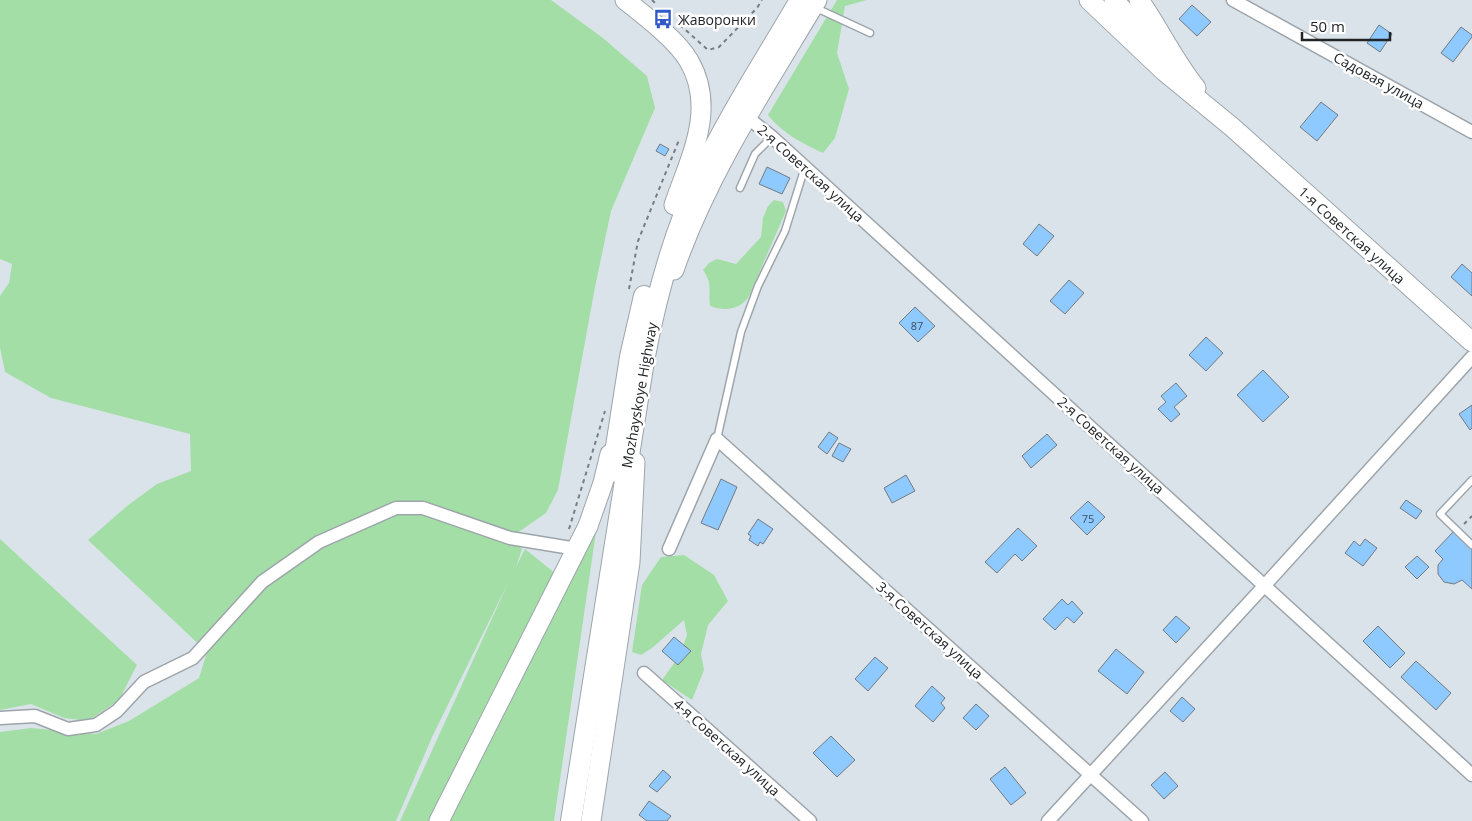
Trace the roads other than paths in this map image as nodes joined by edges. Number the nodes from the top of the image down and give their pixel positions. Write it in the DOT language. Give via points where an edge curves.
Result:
graph roads {
  1 [pos="625,0"];
  2 [pos="786,0"];
  3 [pos="1089,0"];
  4 [pos="1114,0"];
  5 [pos="1139,0"];
  6 [pos="1233,0"];
  7 [pos="810,2"];
  8 [pos="870,33"];
  9 [pos="1208,103"];
  10 [pos="748,118"];
  11 [pos="1232,127"];
  12 [pos="1472,132"];
  13 [pos="772,137"];
  14 [pos="805,167"];
  15 [pos="740,188"];
  16 [pos="674,205"];
  17 [pos="1472,342"];
  18 [pos="1472,356"];
  19 [pos="644,362"];
  20 [pos="623,402"];
  21 [pos="717,439"];
  22 [pos="1472,480"];
  23 [pos="1472,545"];
  24 [pos="568,548"];
  25 [pos="669,549"];
  26 [pos="1265,585"];
  27 [pos="644,673"];
  28 [pos="0,718"];
  29 [pos="1091,774"];
  30 [pos="1472,775"];
  31 [pos="439,821"];
  32 [pos="559,821"];
  33 [pos="571,821"];
  34 [pos="591,821"];
  35 [pos="810,821"];
  36 [pos="1048,821"];
  37 [pos="1142,821"];
  1 -- 16 [label="main road" via="677,46 689,61 702,98 700,126"];
  2 -- 16 [label="main road, Mozhayskoye Highway" via="716,119"];
  3 -- 11 [label="main road" via="1165,72"];
  4 -- 9 [label="main road"];
  5 -- 9 [label="main road" via="1186,76"];
  6 -- 12 [label="street, Садовая улица"];
  7 -- 8 [label="lane"];
  7 -- 10 [label="main road"];
  7 -- 19 [label="main road, Mozhayskoye Highway" via="727,125 699,179 664,272"];
  9 -- 11 [label="main road"];
  10 -- 13 [label="street, 2-я Советская улица"];
  10 -- 19 [label="main road" via="723,160 687,237"];
  11 -- 17 [label="main road, 1-я Советская улица"];
  13 -- 14 [label="street, 2-я Советская улица"];
  13 -- 15 [label="lane" via="755,154"];
  14 -- 21 [label="lane" via="785,231 758,286 741,332"];
  14 -- 26 [label="street, 2-я Советская улица"];
  16 -- 20 [label="main road, Mozhayskoye Highway" via="649,274"];
  18 -- 26 [label="street"];
  19 -- 20 [label="main road, Mozhayskoye Highway"];
  20 -- 24 [label="main road" via="603,483 588,526"];
  20 -- 32 [label="main road, Mozhayskoye Highway"];
  20 -- 33 [label="main road, Mozhayskoye Highway"];
  20 -- 34 [label="main road" via="630,562"];
  21 -- 25 [label="street"];
  21 -- 29 [label="street, 3-я Советская улица"];
  22 -- 23 [label="lane" via="1440,514"];
  24 -- 28 [label="street" via="510,538 423,508 396,508 319,542 262,582 193,658 144,682 118,711 96,725 68,729 35,716"];
  24 -- 31 [label="main road"];
  26 -- 29 [label="street"];
  26 -- 30 [label="street, 2-я Советская улица"];
  27 -- 35 [label="street, 4-я Советская улица"];
  29 -- 36 [label="street"];
  29 -- 37 [label="street, 3-я Советская улица"];
}
